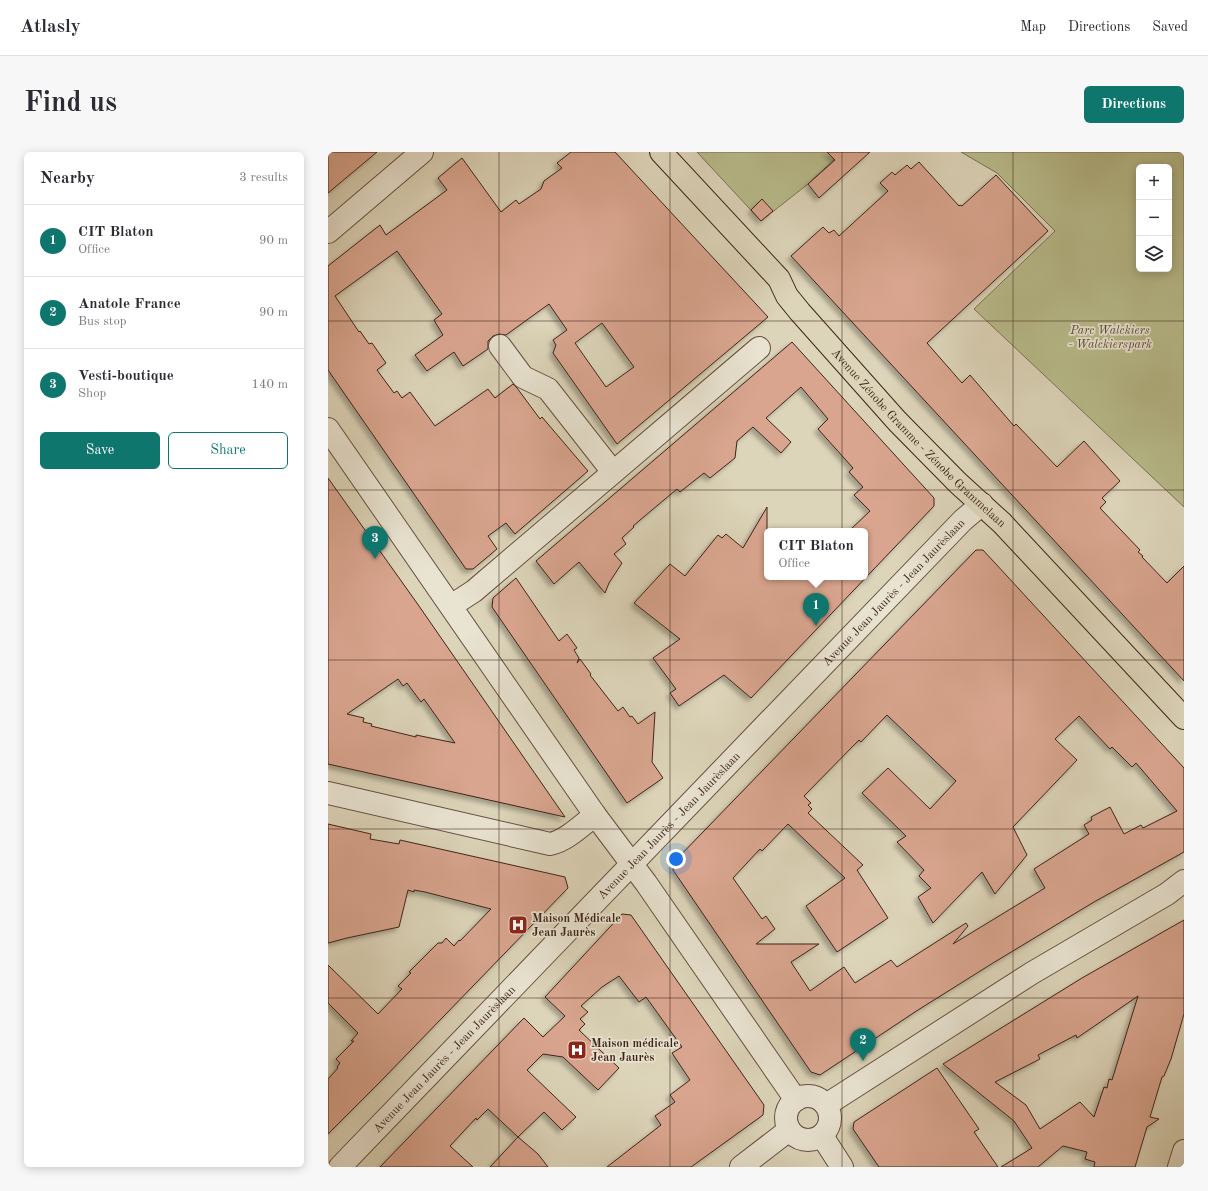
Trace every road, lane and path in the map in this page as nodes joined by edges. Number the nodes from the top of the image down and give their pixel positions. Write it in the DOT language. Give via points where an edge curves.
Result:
graph roads {
  1 [pos="422,152"];
  2 [pos="661,152"];
  3 [pos="328,232"];
  4 [pos="500,346"];
  5 [pos="759,348"];
  6 [pos="328,429"];
  7 [pos="613,472"];
  8 [pos="982,504"];
  9 [pos="451,606"];
  10 [pos="1184,718"];
  11 [pos="328,793"];
  12 [pos="595,815"];
  13 [pos="632,864"];
  14 [pos="1178,888"];
  15 [pos="796,1100"];
  16 [pos="826,1105"];
  17 [pos="789,1130"];
  18 [pos="822,1136"];
  19 [pos="1184,1151"];
  20 [pos="328,1164"];
  21 [pos="334,1167"];
  22 [pos="340,1167"];
  23 [pos="741,1167"];
  24 [pos="842,1167"];
  25 [pos="1179,1167"];
  1 -- 3 [label="street"];
  2 -- 8 [label="main road, Avenue Zénobe Gramme - Zénobe Grammelaan" via="779,279 787,296 800,312 897,421"];
  4 -- 7 [label="street" via="522,377 548,389"];
  5 -- 7 [label="street"];
  6 -- 9 [label="street"];
  7 -- 9 [label="street" via="474,591"];
  8 -- 10 [label="main road, Avenue Zénobe Gramme - Zénobe Grammelaan"];
  8 -- 13 [label="street, Avenue Jean Jaurès - Jean Jaurèslaan" via="963,520"];
  9 -- 12 [label="street"];
  11 -- 12 [label="street" via="550,844 556,843"];
  12 -- 13 [label="street"];
  13 -- 15 [label="street"];
  13 -- 22 [label="street, Avenue Jean Jaurès - Jean Jaurèslaan"];
  14 -- 16 [label="street" via="1032,972"];
  15 -- 16 [label="street" via="805,1096 815,1097"];
  15 -- 17 [label="street" via="786,1113"];
  16 -- 18 [label="street" via="830,1122"];
  17 -- 18 [label="street" via="804,1140 810,1141"];
  17 -- 23 [label="street"];
  18 -- 24 [label="street"];
  19 -- 25 [label="street"];
  20 -- 21 [label="street"];
}
